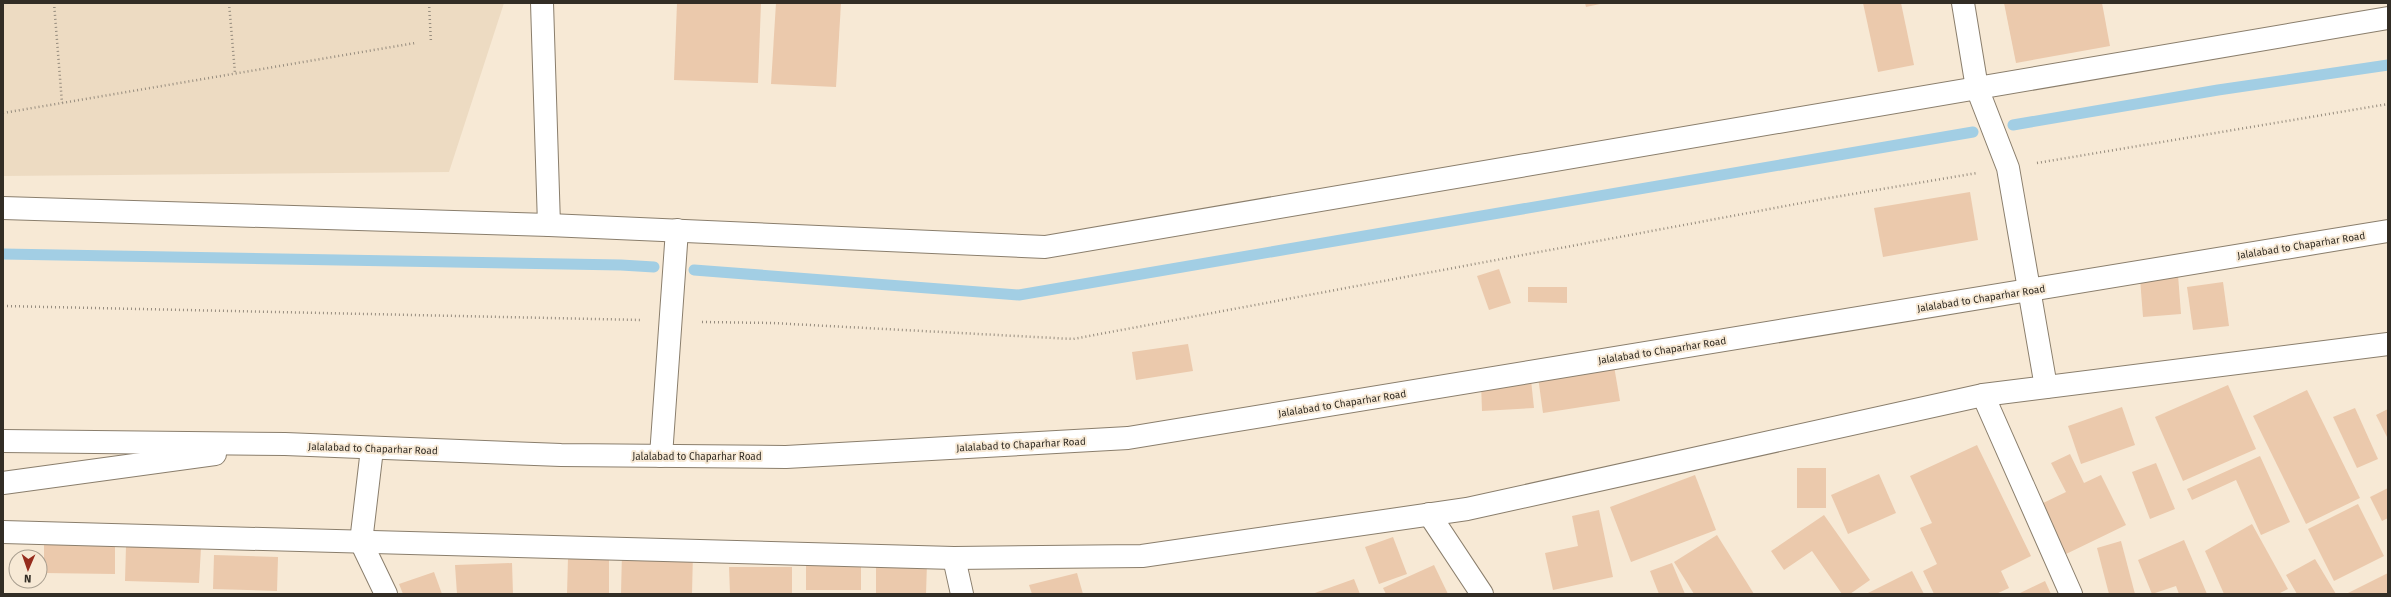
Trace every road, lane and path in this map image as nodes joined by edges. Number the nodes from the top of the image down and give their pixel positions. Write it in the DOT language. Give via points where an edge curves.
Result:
graph roads {
  1 [pos="54,3"];
  2 [pos="229,3"];
  3 [pos="429,3"];
  4 [pos="542,3"];
  5 [pos="1963,3"];
  6 [pos="2388,18"];
  7 [pos="415,43"];
  8 [pos="431,43"];
  9 [pos="235,74"];
  10 [pos="1977,88"];
  11 [pos="62,103"];
  12 [pos="2388,104"];
  13 [pos="3,113"];
  14 [pos="2008,168"];
  15 [pos="3,208"];
  16 [pos="549,225"];
  17 [pos="677,230"];
  18 [pos="2388,231"];
  19 [pos="2028,290"];
  20 [pos="3,306"];
  21 [pos="671,321"];
  22 [pos="2388,344"];
  23 [pos="2046,387"];
  24 [pos="1983,395"];
  25 [pos="3,441"];
  26 [pos="285,444"];
  27 [pos="372,449"];
  28 [pos="661,456"];
  29 [pos="3,483"];
  30 [pos="1429,514"];
  31 [pos="3,532"];
  32 [pos="361,542"];
  33 [pos="954,558"];
  34 [pos="386,594"];
  35 [pos="962,594"];
  36 [pos="1482,594"];
  37 [pos="2071,594"];
  1 -- 11 [label="path"];
  2 -- 9 [label="path"];
  3 -- 8 [label="path"];
  4 -- 16 [label="street"];
  5 -- 10 [label="street"];
  6 -- 10 [label="street"];
  7 -- 9 [label="path"];
  9 -- 11 [label="path"];
  10 -- 14 [label="street"];
  10 -- 17 [label="street" via="1044,247"];
  11 -- 13 [label="path"];
  12 -- 14 [label="path"];
  14 -- 19 [label="street"];
  14 -- 21 [label="path" via="1815,201 1074,339 772,323"];
  15 -- 16 [label="street"];
  16 -- 17 [label="street"];
  17 -- 21 [label="street"];
  18 -- 19 [label="street, Jalalabad to Chaparhar Road"];
  19 -- 23 [label="street"];
  19 -- 28 [label="street, Jalalabad to Chaparhar Road" via="1128,438 786,457"];
  20 -- 21 [label="path"];
  21 -- 28 [label="street"];
  22 -- 23 [label="street"];
  23 -- 24 [label="street"];
  24 -- 30 [label="street" via="1467,509"];
  24 -- 37 [label="street"];
  25 -- 26 [label="street, Jalalabad to Chaparhar Road"];
  26 -- 27 [label="street, Jalalabad to Chaparhar Road"];
  26 -- 29 [label="street, Jalalabad to Chaparhar Road"];
  27 -- 28 [label="street, Jalalabad to Chaparhar Road"];
  27 -- 32 [label="street"];
  30 -- 33 [label="street" via="1142,556"];
  30 -- 36 [label="street"];
  31 -- 32 [label="street"];
  32 -- 33 [label="street"];
  32 -- 34 [label="street"];
  33 -- 35 [label="street"];
}
